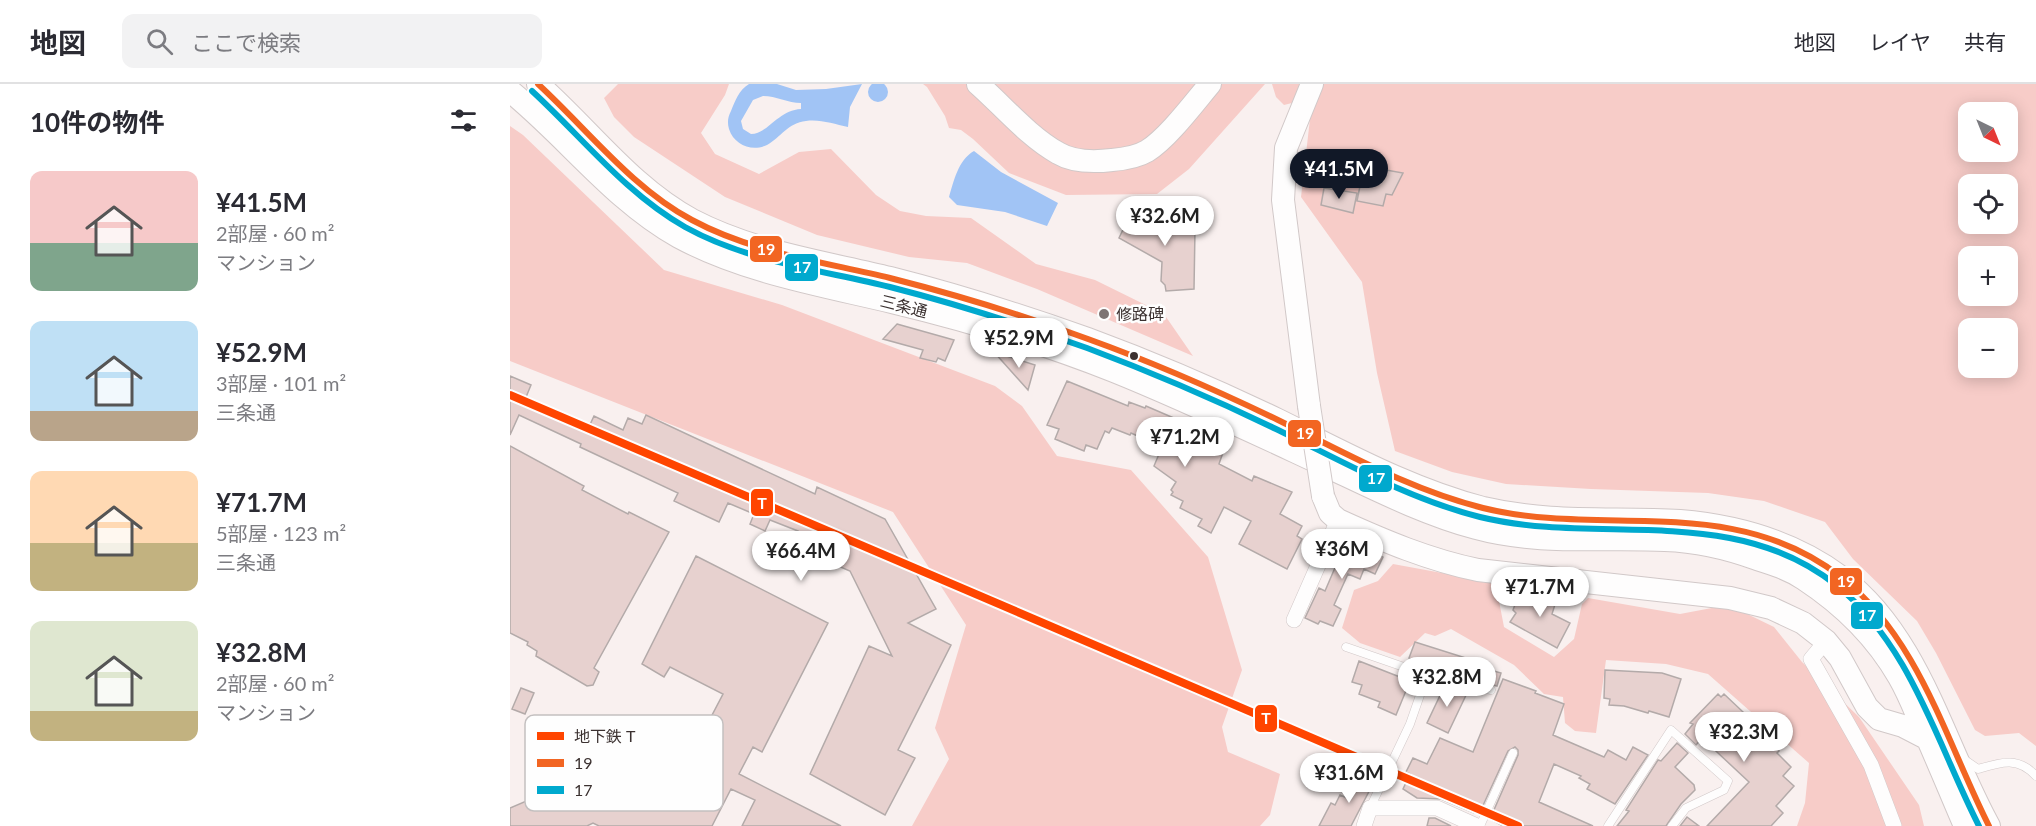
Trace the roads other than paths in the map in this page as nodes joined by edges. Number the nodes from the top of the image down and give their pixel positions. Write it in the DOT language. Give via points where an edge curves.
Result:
graph roads {
  1 [pos="538,84"];
  2 [pos="978,84"];
  3 [pos="1210,84"];
  4 [pos="1312,84"];
  5 [pos="510,92"];
  6 [pos="1338,520"];
  7 [pos="1294,620"];
  8 [pos="1826,641"];
  9 [pos="1346,647"];
  10 [pos="1427,675"];
  11 [pos="1491,690"];
  12 [pos="1928,739"];
  13 [pos="1513,753"];
  14 [pos="1955,753"];
  15 [pos="2036,776"];
  16 [pos="1370,808"];
  17 [pos="1364,826"];
  18 [pos="1478,826"];
  19 [pos="1608,826"];
  20 [pos="1672,826"];
  21 [pos="1894,826"];
  22 [pos="1965,826"];
  23 [pos="1989,826"];
  1 -- 14 [label="main road, 三条通" via="651,192 690,219 743,242 905,282 1090,340 1223,394 1432,493 1530,517 1680,521 1755,535 1794,547 1846,581 1876,610 1920,680"];
  2 -- 3 [label="main road" via="1059,154 1101,161 1127,159 1148,151"];
  4 -- 6 [label="main road, bridge" via="1286,148 1283,200 1323,496 1330,513"];
  5 -- 12 [label="main road, 三条通" via="633,206 698,246 758,269 931,312 1105,368 1210,411 1448,520 1532,538 1667,540 1712,546 1791,571 1843,607 1875,642 1900,677"];
  6 -- 7 [label="street"];
  6 -- 8 [label="main road" via="1445,564 1730,598 1771,608 1803,623"];
  8 -- 12 [label="main road" via="1867,707 1879,719"];
  8 -- 21 [label="street" via="1811,659 1871,765"];
  9 -- 10 [label="lane"];
  10 -- 11 [label="lane"];
  10 -- 16 [label="lane" via="1410,724"];
  12 -- 14 [label="main road"];
  12 -- 22 [label="main road, 三条通"];
  13 -- 18 [label="lane"];
  14 -- 15 [label="lane" via="1978,769 2003,761 2019,764"];
  14 -- 23 [label="main road, 三条通"];
  16 -- 17 [label="street"];
  16 -- 18 [label="street" via="1437,808"];
  19 -- 20 [label="lane" via="1671,730 1728,781 1724,790 1686,808"];
}
